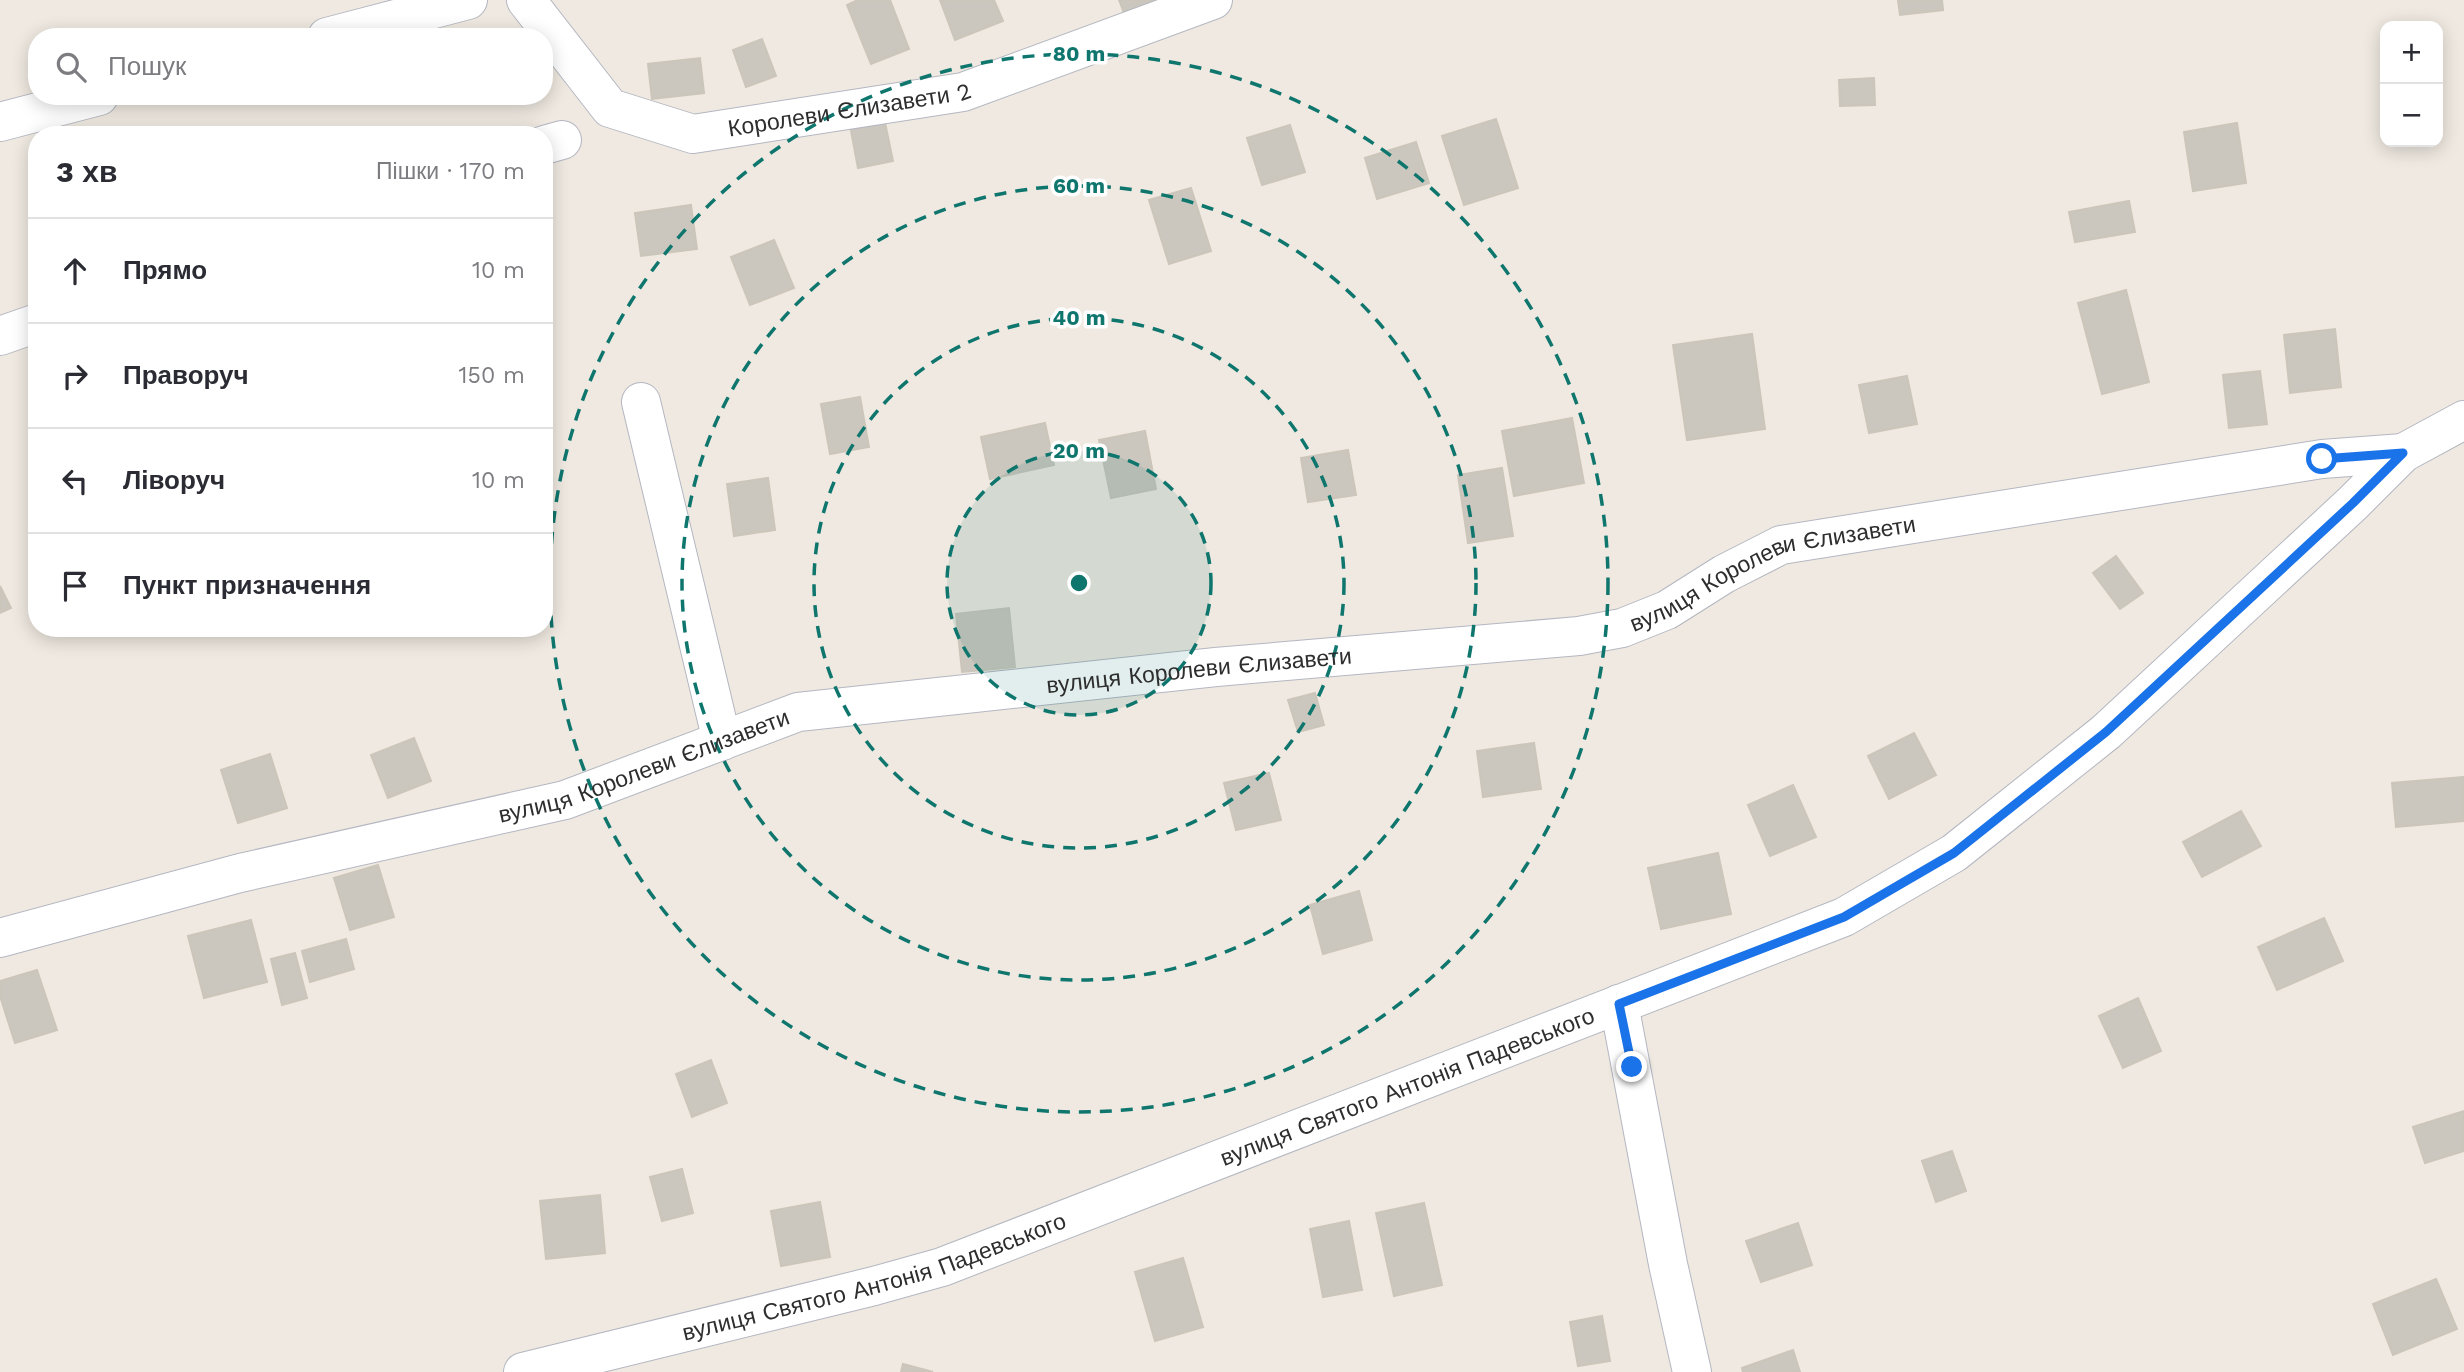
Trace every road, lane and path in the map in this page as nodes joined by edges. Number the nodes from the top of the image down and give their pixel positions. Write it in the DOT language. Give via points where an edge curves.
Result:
graph roads {
  1 [pos="468,0"];
  2 [pos="526,0"];
  3 [pos="1213,0"];
  4 [pos="361,28"];
  5 [pos="548,28"];
  6 [pos="553,35"];
  7 [pos="65,105"];
  8 [pos="0,122"];
  9 [pos="28,326"];
  10 [pos="0,336"];
  11 [pos="641,402"];
  12 [pos="2464,420"];
  13 [pos="2403,453"];
  14 [pos="722,741"];
  15 [pos="0,938"];
  16 [pos="1619,1004"];
  17 [pos="523,1372"];
  18 [pos="1692,1372"];
  1 -- 4 [label="street"];
  2 -- 5 [label="street, Королеви Єлизавети 2"];
  3 -- 6 [label="street, Королеви Єлизавети 2" via="963,92 693,134 610,108"];
  7 -- 8 [label="street"];
  9 -- 10 [label="street"];
  11 -- 14 [label="street"];
  12 -- 13 [label="street, вулиця Святого Антонія Падевського"];
  13 -- 14 [label="street, вулиця Королеви Єлизавети" via="2322,459 1781,545 1667,610 1622,628 1579,636 1216,667 797,712"];
  13 -- 16 [label="street, вулиця Святого Антонія Падевського" via="2106,732 1954,853 1844,917"];
  14 -- 15 [label="street, вулиця Королеви Єлизавети" via="565,800 240,873"];
  16 -- 17 [label="street, вулиця Святого Антонія Падевського" via="942,1267"];
  16 -- 18 [label="street"];
}
